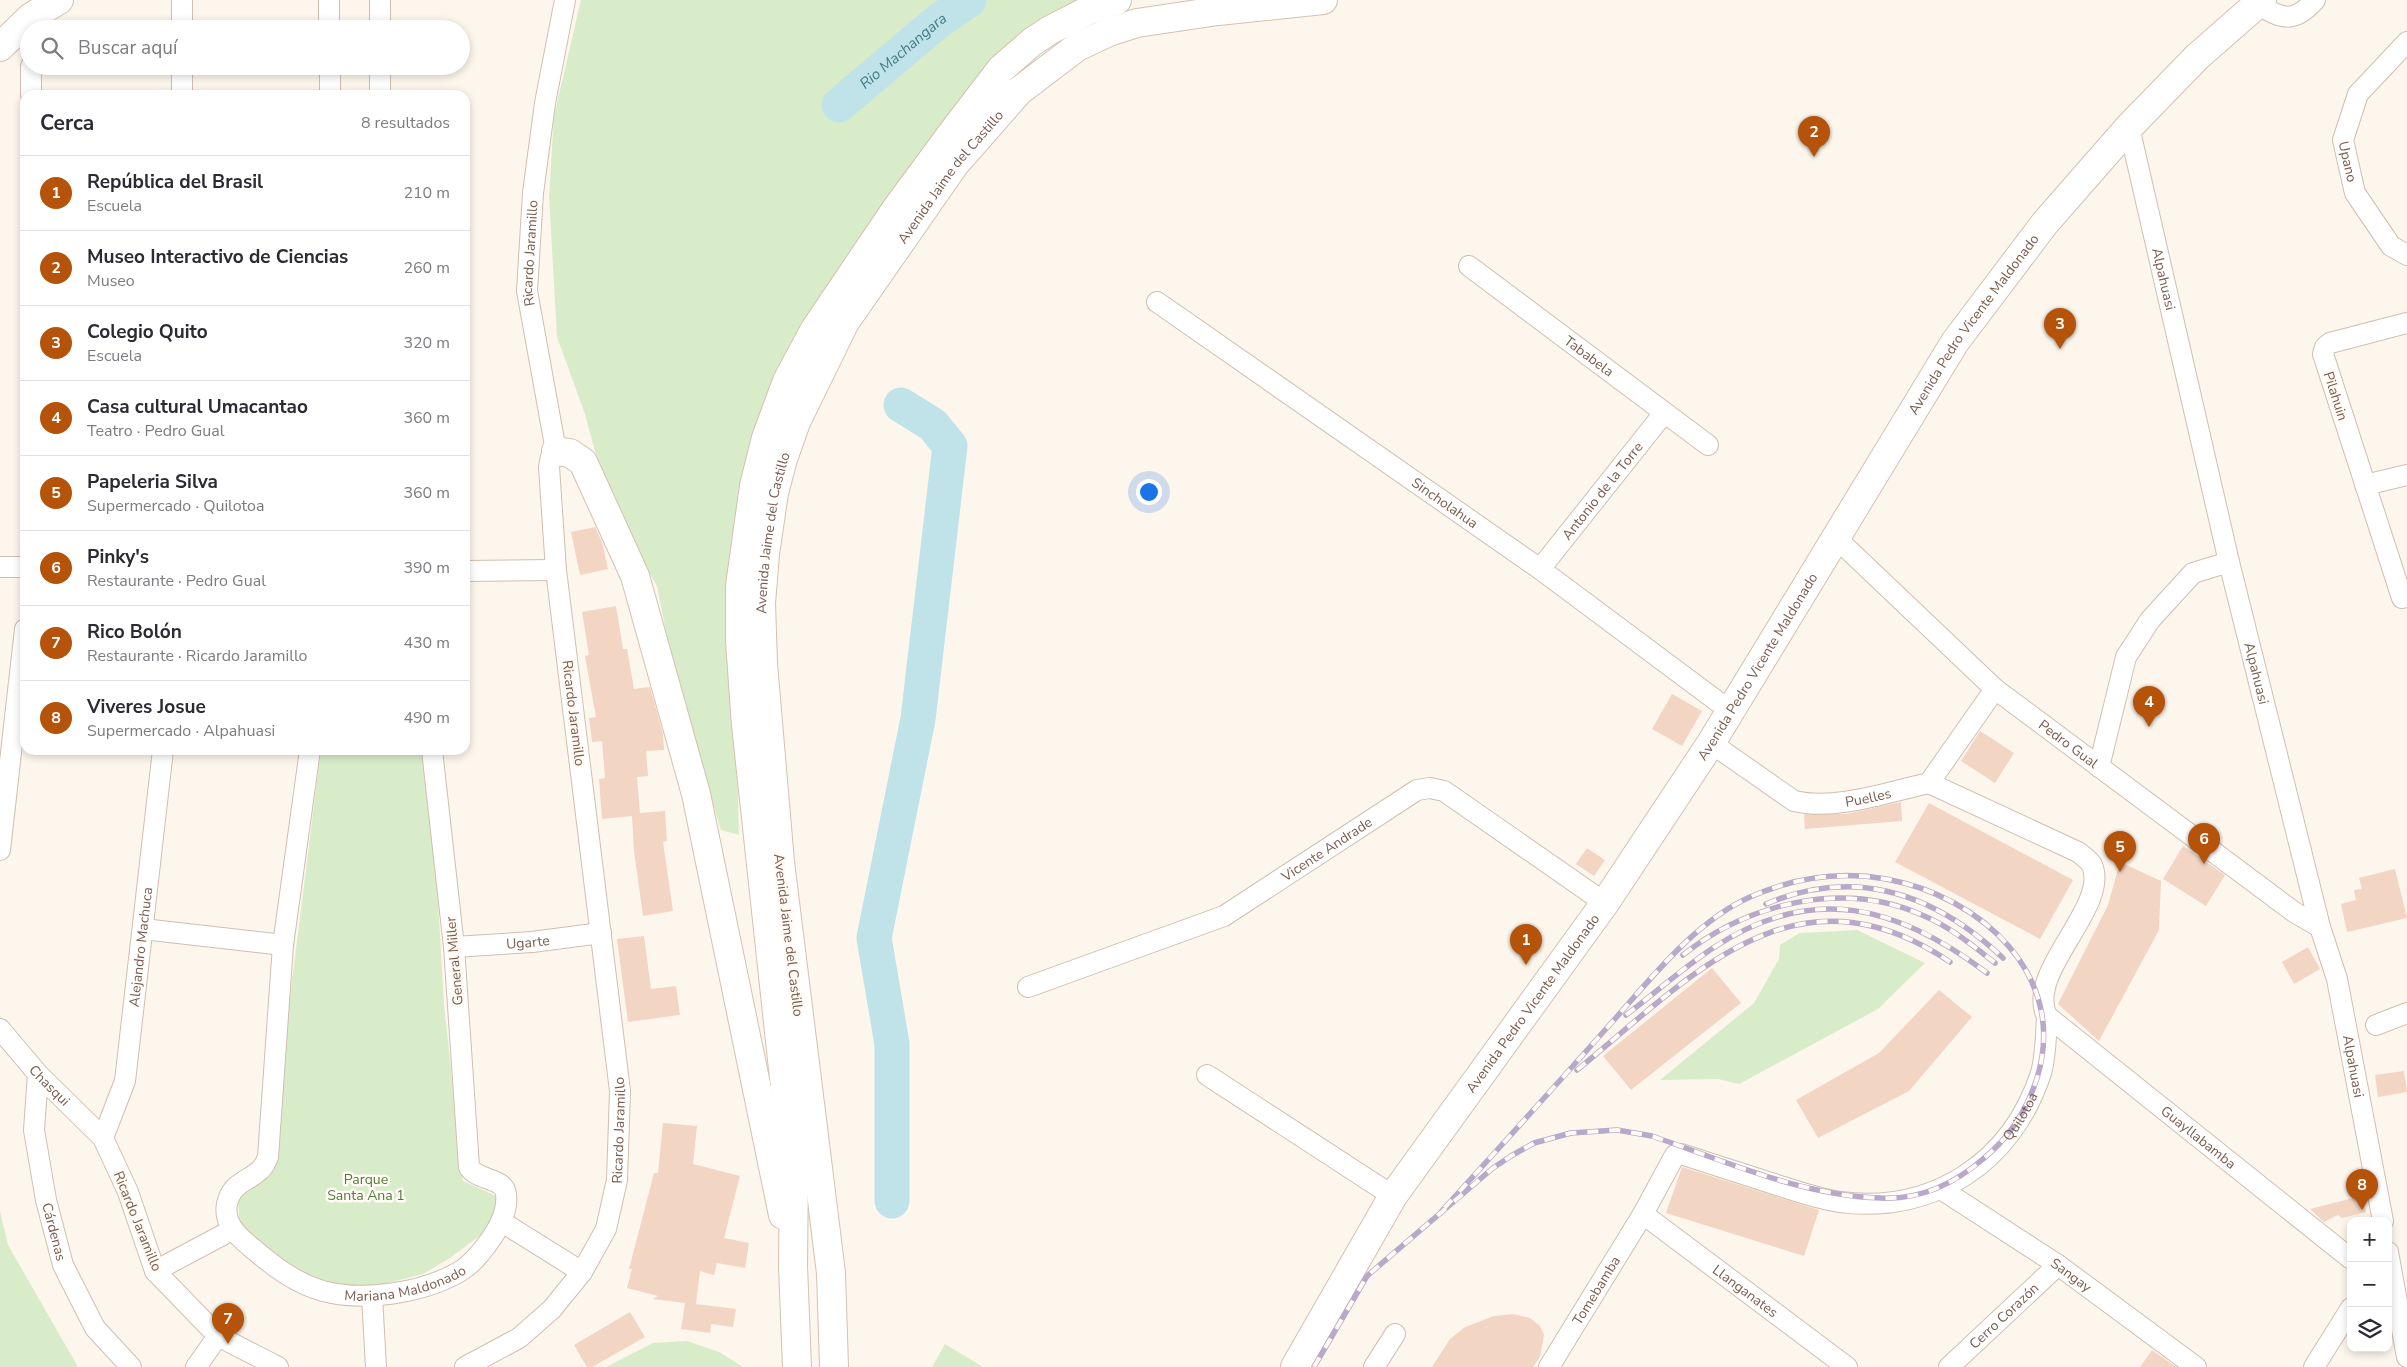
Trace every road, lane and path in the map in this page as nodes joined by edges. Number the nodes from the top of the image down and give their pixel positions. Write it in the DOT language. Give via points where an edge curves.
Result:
graph roads {
  1 [pos="60,0"];
  2 [pos="182,0"];
  3 [pos="329,0"];
  4 [pos="380,0"];
  5 [pos="565,0"];
  6 [pos="1117,0"];
  7 [pos="1323,0"];
  8 [pos="2315,0"];
  9 [pos="2259,2"];
  10 [pos="35,20"];
  11 [pos="182,20"];
  12 [pos="329,20"];
  13 [pos="380,20"];
  14 [pos="20,32"];
  15 [pos="2407,42"];
  16 [pos="0,47"];
  17 [pos="31,75"];
  18 [pos="182,75"];
  19 [pos="330,75"];
  20 [pos="380,75"];
  21 [pos="31,90"];
  22 [pos="182,90"];
  23 [pos="330,90"];
  24 [pos="380,90"];
  25 [pos="2130,127"];
  26 [pos="2407,254"];
  27 [pos="1469,266"];
  28 [pos="1157,302"];
  29 [pos="2407,323"];
  30 [pos="1664,413"];
  31 [pos="1708,445"];
  32 [pos="556,451"];
  33 [pos="2407,474"];
  34 [pos="2365,485"];
  35 [pos="1836,538"];
  36 [pos="2229,562"];
  37 [pos="0,567"];
  38 [pos="20,567"];
  39 [pos="1540,569"];
  40 [pos="556,570"];
  41 [pos="470,571"];
  42 [pos="2402,598"];
  43 [pos="20,673"];
  44 [pos="1994,689"];
  45 [pos="1729,710"];
  46 [pos="1711,743"];
  47 [pos="162,755"];
  48 [pos="309,755"];
  49 [pos="433,755"];
  50 [pos="2099,767"];
  51 [pos="1928,783"];
  52 [pos="0,850"];
  53 [pos="1605,903"];
  54 [pos="2320,927"];
  55 [pos="142,929"];
  56 [pos="601,933"];
  57 [pos="283,945"];
  58 [pos="454,947"];
  59 [pos="1028,987"];
  60 [pos="2407,1013"];
  61 [pos="2046,1016"];
  62 [pos="2376,1024"];
  63 [pos="0,1029"];
  64 [pos="38,1074"];
  65 [pos="1206,1075"];
  66 [pos="103,1138"];
  67 [pos="472,1173"];
  68 [pos="1941,1189"];
  69 [pos="1393,1196"];
  70 [pos="1643,1214"];
  71 [pos="2382,1217"];
  72 [pos="502,1222"];
  73 [pos="232,1230"];
  74 [pos="2347,1255"];
  75 [pos="2391,1262"];
  76 [pos="2058,1265"];
  77 [pos="793,1266"];
  78 [pos="155,1271"];
  79 [pos="582,1272"];
  80 [pos="2395,1275"];
  81 [pos="372,1296"];
  82 [pos="2347,1314"];
  83 [pos="1395,1334"];
  84 [pos="218,1336"];
  85 [pos="2407,1357"];
  86 [pos="132,1367"];
  87 [pos="196,1367"];
  88 [pos="278,1367"];
  89 [pos="376,1367"];
  90 [pos="466,1367"];
  91 [pos="797,1367"];
  92 [pos="834,1367"];
  93 [pos="1296,1367"];
  94 [pos="1374,1367"];
  95 [pos="1549,1367"];
  96 [pos="1846,1367"];
  97 [pos="1949,1367"];
  98 [pos="2196,1367"];
  99 [pos="2314,1367"];
  1 -- 10 [label="main road"];
  2 -- 11 [label="street"];
  3 -- 12 [label="street"];
  4 -- 13 [label="street"];
  5 -- 32 [label="street, Ricardo Jaramillo" via="545,103 533,193 527,291"];
  6 -- 77 [label="main road, Avenida Jaime del Castillo" via="1050,30 1001,70 896,209 815,329 787,381 766,438 754,486 740,586 740,641 746,725 794,1171"];
  7 -- 92 [label="main road, Avenida Jaime del Castillo" via="1137,23 1077,47 1019,91 955,164 845,322 796,422 774,493 765,554 763,664 780,862 831,1273"];
  8 -- 9 [label="street" via="2298,16 2279,17"];
  9 -- 25 [label="main road, Avenida Pedro Vicente Maldonado" via="2197,57"];
  14 -- 16 [label="main road"];
  15 -- 26 [label="street, Upano" via="2358,94 2343,140 2355,193 2391,246"];
  17 -- 21 [label="street"];
  18 -- 22 [label="street"];
  19 -- 23 [label="street"];
  20 -- 24 [label="street"];
  25 -- 35 [label="main road, Avenida Pedro Vicente Maldonado" via="2045,223 1955,342"];
  25 -- 36 [label="street, Alpahuasi"];
  27 -- 30 [label="street, Tababela"];
  28 -- 39 [label="street, Sincholahua"];
  29 -- 34 [label="street, Pilahuin" via="2330,343 2323,354"];
  30 -- 31 [label="street, Tababela"];
  30 -- 39 [label="street, Antonio de la Torre"];
  32 -- 40 [label="street, Ricardo Jaramillo" via="549,468"];
  32 -- 77 [label="main road" via="570,453 582,462 635,576 696,794"];
  33 -- 34 [label="street"];
  34 -- 42 [label="street"];
  35 -- 44 [label="street, Pedro Gual"];
  35 -- 45 [label="main road, Avenida Pedro Vicente Maldonado"];
  36 -- 50 [label="street" via="2193,573 2150,620 2126,657"];
  36 -- 54 [label="street, Alpahuasi"];
  37 -- 38 [label="street"];
  39 -- 45 [label="street, Sincholahua"];
  40 -- 41 [label="street"];
  40 -- 56 [label="street, Ricardo Jaramillo"];
  43 -- 52 [label="street"];
  44 -- 50 [label="street, Pedro Gual"];
  44 -- 51 [label="street"];
  45 -- 46 [label="main road, Avenida Pedro Vicente Maldonado"];
  46 -- 51 [label="street, Puelles" via="1781,794 1807,804 1834,803"];
  46 -- 53 [label="main road, Avenida Pedro Vicente Maldonado"];
  47 -- 55 [label="street, Alejandro Machuca"];
  48 -- 57 [label="street"];
  49 -- 58 [label="street, General Miller"];
  50 -- 54 [label="street, Pedro Gual" via="2294,912"];
  51 -- 61 [label="street, Quilotoa" via="2078,852 2091,863 2094,886 2044,987 2043,1009"];
  53 -- 59 [label="street, Vicente Andrade" via="1444,791 1430,788 1417,790 1224,916"];
  53 -- 69 [label="main road, Avenida Pedro Vicente Maldonado"];
  54 -- 71 [label="street, Alpahuasi" via="2337,979"];
  55 -- 57 [label="street"];
  55 -- 66 [label="street, Alejandro Machuca" via="125,1081"];
  56 -- 58 [label="street, Ugarte"];
  56 -- 79 [label="street, Ricardo Jaramillo" via="620,1091 617,1180 606,1228"];
  57 -- 73 [label="street" via="268,1157 261,1170 235,1187 227,1206"];
  58 -- 67 [label="street, General Miller" via="469,1167"];
  60 -- 62 [label="street"];
  61 -- 68 [label="street, Quilotoa" via="2042,1071 2020,1121 1996,1150"];
  61 -- 74 [label="street, Guayllabamba"];
  63 -- 64 [label="street, Chasqui"];
  64 -- 66 [label="street, Chasqui"];
  64 -- 86 [label="street, Cárdenas" via="34,1130 46,1200 63,1266 95,1328"];
  65 -- 69 [label="street"];
  66 -- 78 [label="street, Ricardo Jaramillo" via="128,1192"];
  67 -- 72 [label="street, Mariana Maldonado" via="505,1188 507,1196"];
  68 -- 70 [label="street, Quilotoa" via="1918,1198 1893,1202 1839,1202 1681,1154 1672,1157"];
  68 -- 76 [label="street, Sangay"];
  69 -- 93 [label="main road, Avenida Pedro Vicente Maldonado"];
  70 -- 95 [label="street, Tomebamba"];
  70 -- 96 [label="street, Llanganates"];
  72 -- 79 [label="street"];
  72 -- 81 [label="street, Mariana Maldonado" via="483,1250 460,1271 428,1286"];
  73 -- 78 [label="street"];
  73 -- 81 [label="street, Mariana Maldonado" via="281,1273 323,1291"];
  75 -- 80 [label="street"];
  76 -- 97 [label="street, Cerro Corazón"];
  76 -- 98 [label="street, Sangay"];
  77 -- 91 [label="main road, Avenida Jaime del Castillo"];
  78 -- 84 [label="street, Ricardo Jaramillo"];
  79 -- 90 [label="street, Ricardo Jaramillo" via="552,1309 519,1338"];
  80 -- 85 [label="street"];
  81 -- 89 [label="street"];
  82 -- 99 [label="street"];
  83 -- 94 [label="street"];
  84 -- 87 [label="street"];
  84 -- 88 [label="street, Ricardo Jaramillo"];
}
